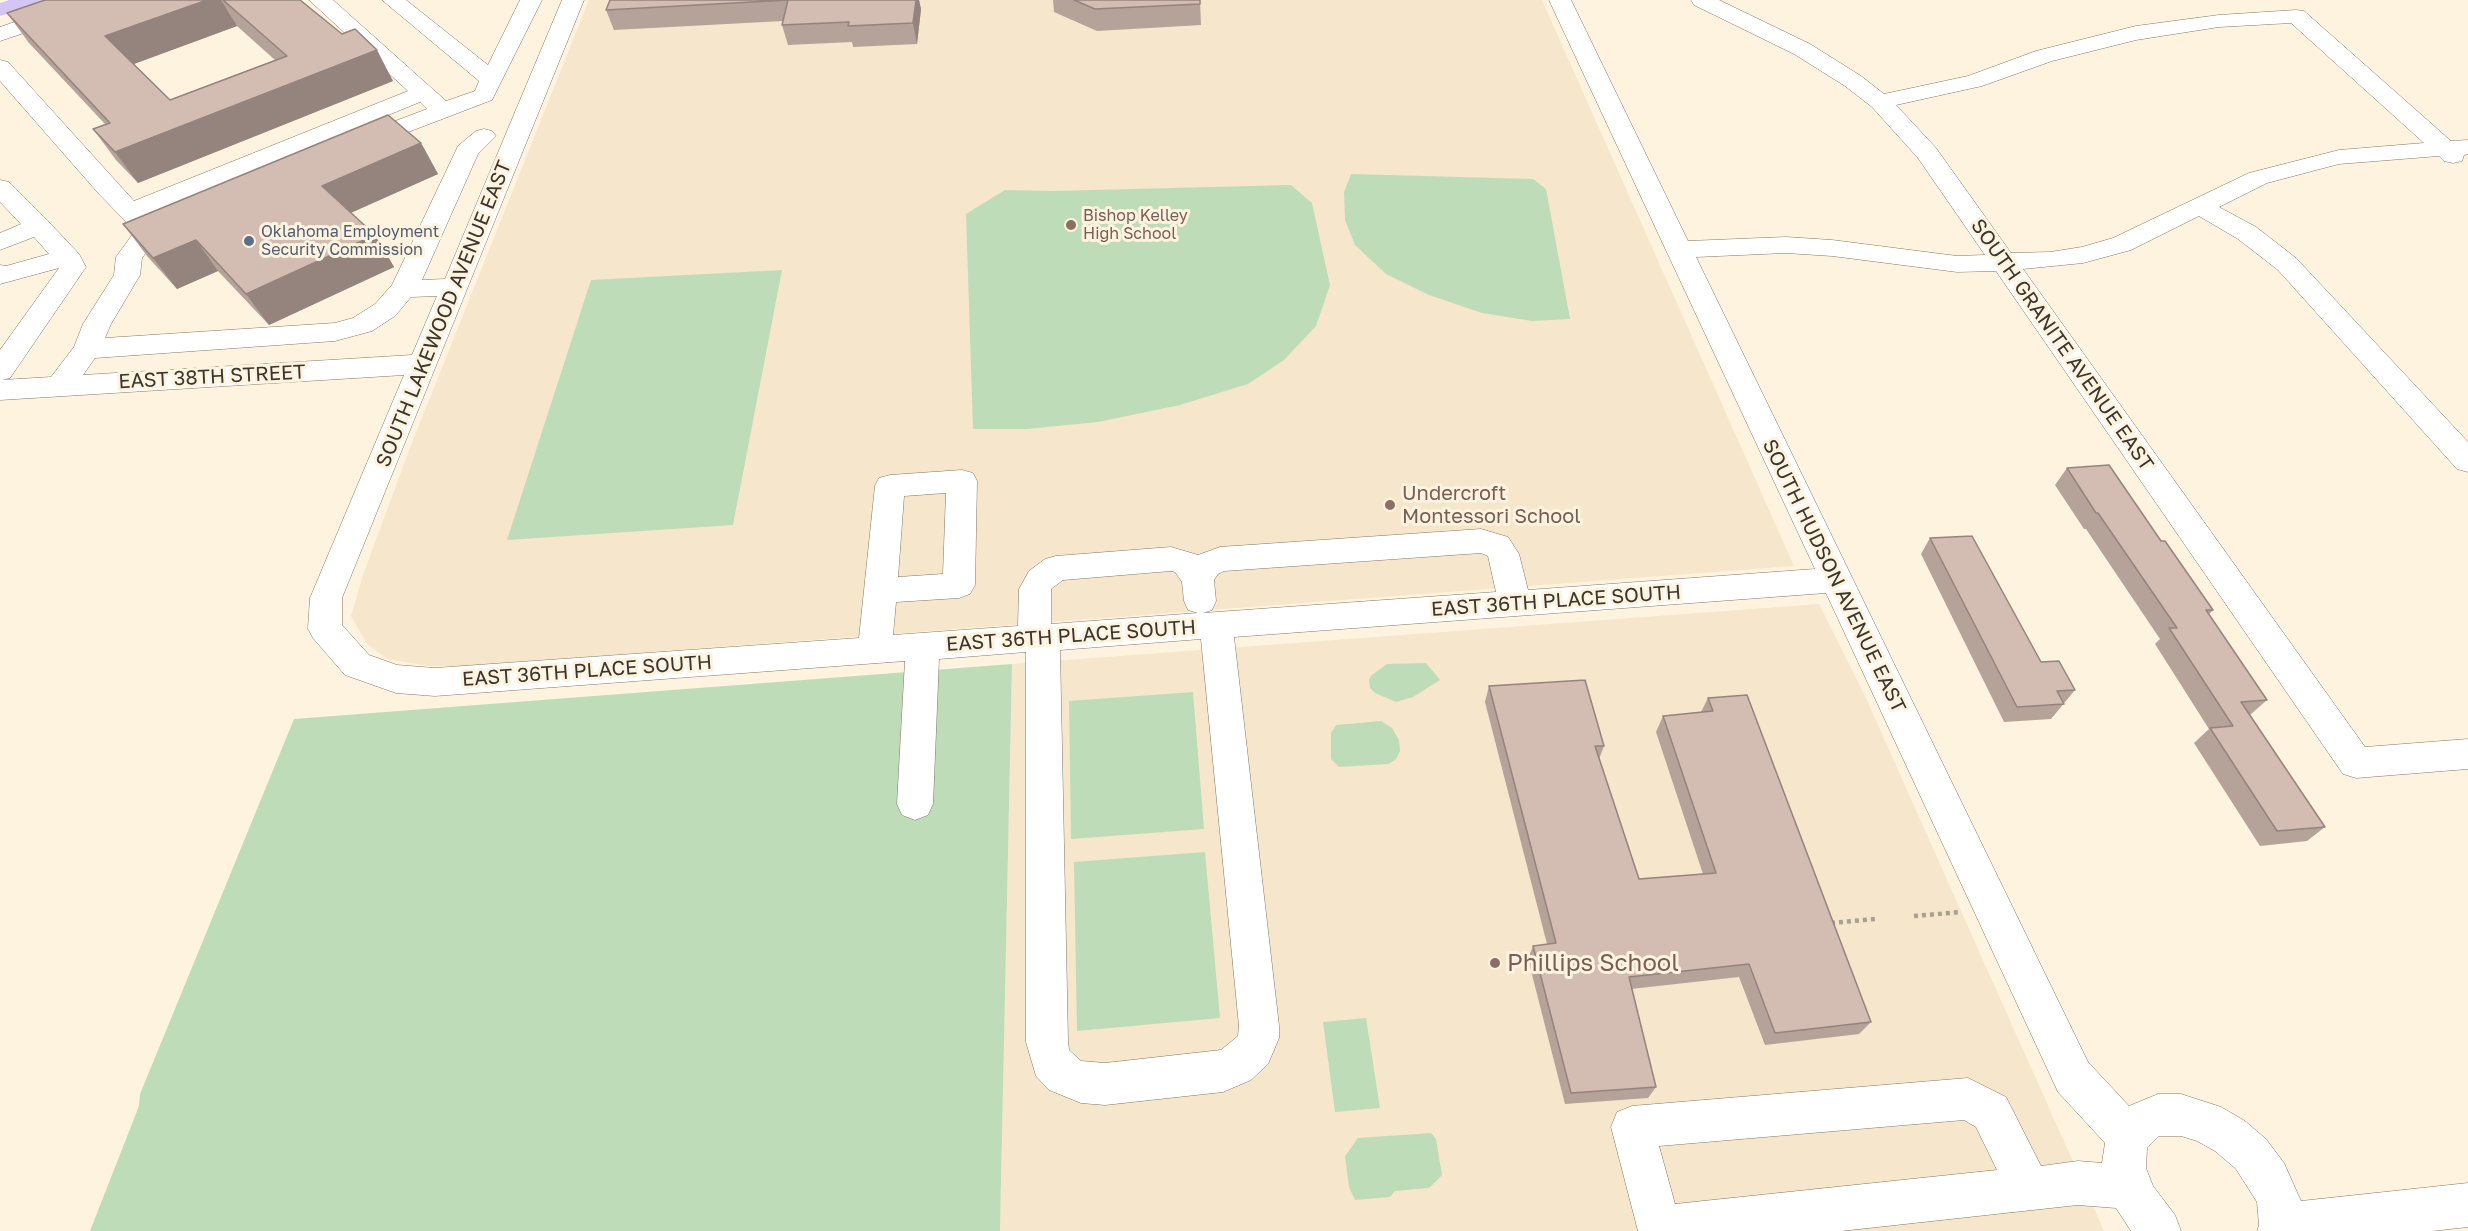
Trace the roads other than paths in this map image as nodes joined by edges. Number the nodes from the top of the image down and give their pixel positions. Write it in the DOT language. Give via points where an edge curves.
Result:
graph roads {
  1 [pos="31,0"];
  2 [pos="100,0"];
  3 [pos="320,0"];
  4 [pos="531,0"];
  5 [pos="573,0"];
  6 [pos="1560,0"];
  7 [pos="1702,0"];
  8 [pos="406,3"];
  9 [pos="0,10"];
  10 [pos="0,34"];
  11 [pos="0,67"];
  12 [pos="488,88"];
  13 [pos="423,93"];
  14 [pos="1880,102"];
  15 [pos="443,111"];
  16 [pos="484,136"];
  17 [pos="516,138"];
  18 [pos="2456,148"];
  19 [pos="337,152"];
  20 [pos="2468,169"];
  21 [pos="0,187"];
  22 [pos="2199,206"];
  23 [pos="130,212"];
  24 [pos="193,212"];
  25 [pos="38,226"];
  26 [pos="149,230"];
  27 [pos="0,242"];
  28 [pos="1678,250"];
  29 [pos="68,257"];
  30 [pos="2005,263"];
  31 [pos="0,273"];
  32 [pos="455,287"];
  33 [pos="404,289"];
  34 [pos="87,349"];
  35 [pos="423,364"];
  36 [pos="0,371"];
  37 [pos="60,386"];
  38 [pos="0,390"];
  39 [pos="2468,461"];
  40 [pos="1198,580"];
  41 [pos="1836,580"];
  42 [pos="880,591"];
  43 [pos="1515,604"];
  44 [pos="1209,626"];
  45 [pos="325,629"];
  46 [pos="1038,638"];
  47 [pos="923,647"];
  48 [pos="875,651"];
  49 [pos="2468,754"];
  50 [pos="915,804"];
  51 [pos="2128,1137"];
  52 [pos="2129,1187"];
  53 [pos="2029,1188"];
  54 [pos="2468,1205"];
  55 [pos="2280,1228"];
  56 [pos="2159,1231"];
  1 -- 9 [label="main road"];
  2 -- 10 [label="street"];
  3 -- 13 [label="street"];
  4 -- 12 [label="street"];
  5 -- 17 [label="street, SOUTH LAKEWOOD AVENUE EAST"];
  6 -- 28 [label="street, SOUTH HUDSON AVENUE EAST"];
  7 -- 14 [label="street, SOUTH GRANITE AVENUE EAST" via="1802,49"];
  8 -- 12 [label="street"];
  11 -- 23 [label="street"];
  12 -- 15 [label="street"];
  12 -- 16 [label="street" via="481,124"];
  13 -- 15 [label="street"];
  13 -- 23 [label="street"];
  14 -- 18 [label="street" via="1974,81 2044,56 2136,33 2219,21 2296,16"];
  14 -- 30 [label="street, SOUTH GRANITE AVENUE EAST" via="1927,153"];
  15 -- 19 [label="street"];
  16 -- 17 [label="street"];
  16 -- 33 [label="street" via="467,151"];
  17 -- 32 [label="street, SOUTH LAKEWOOD AVENUE EAST"];
  18 -- 20 [label="street"];
  18 -- 22 [label="street" via="2339,157 2299,166 2258,178"];
  21 -- 25 [label="street"];
  22 -- 30 [label="street" via="2122,243 2083,255"];
  22 -- 39 [label="street" via="2247,233 2287,264"];
  23 -- 26 [label="street"];
  24 -- 26 [label="street"];
  25 -- 27 [label="street"];
  25 -- 29 [label="street"];
  26 -- 34 [label="street" via="129,256 127,275 97,324"];
  28 -- 30 [label="street" via="1785,244 1957,264"];
  28 -- 41 [label="street, SOUTH HUDSON AVENUE EAST"];
  29 -- 31 [label="street" via="3,276"];
  29 -- 36 [label="street" via="73,267"];
  30 -- 49 [label="street, SOUTH GRANITE AVENUE EAST" via="2356,763"];
  32 -- 33 [label="street"];
  32 -- 35 [label="street, SOUTH LAKEWOOD AVENUE EAST"];
  33 -- 34 [label="street" via="385,310 362,325 335,332"];
  34 -- 37 [label="street"];
  35 -- 37 [label="street, EAST 38TH STREET"];
  35 -- 45 [label="street, SOUTH LAKEWOOD AVENUE EAST" via="326,598"];
  37 -- 38 [label="street, EAST 38TH STREET"];
  40 -- 43 [label="street" via="1206,565 1220,559 1481,542 1497,545 1503,554"];
  40 -- 44 [label="street"];
  40 -- 46 [label="street" via="1185,562 1172,559 1056,568 1035,589"];
  41 -- 43 [label="street, EAST 36TH PLACE SOUTH"];
  41 -- 51 [label="street, SOUTH HUDSON AVENUE EAST" via="2073,1077"];
  42 -- 48 [label="street"];
  43 -- 44 [label="street, EAST 36TH PLACE SOUTH"];
  44 -- 46 [label="street, EAST 36TH PLACE SOUTH"];
  44 -- 46 [label="street" via="1258,1038 1253,1050 1223,1071 1105,1084 1081,1083 1064,1075 1051,1061 1047,1042"];
  45 -- 48 [label="street, EAST 36TH PLACE SOUTH" via="357,665 396,679 435,682"];
  46 -- 47 [label="street, EAST 36TH PLACE SOUTH"];
  47 -- 48 [label="street, EAST 36TH PLACE SOUTH"];
  47 -- 50 [label="street"];
  51 -- 52 [label="street" via="2124,1168"];
  51 -- 55 [label="street" via="2140,1123 2158,1115 2181,1115 2206,1122 2230,1136 2252,1154 2269,1178 2278,1202"];
  52 -- 53 [label="street" via="2078,1183"];
  52 -- 56 [label="street"];
  53 -- 53 [label="street" via="1991,1112 1968,1099 1632,1127 1659,1228"];
  54 -- 55 [label="street"];
}
